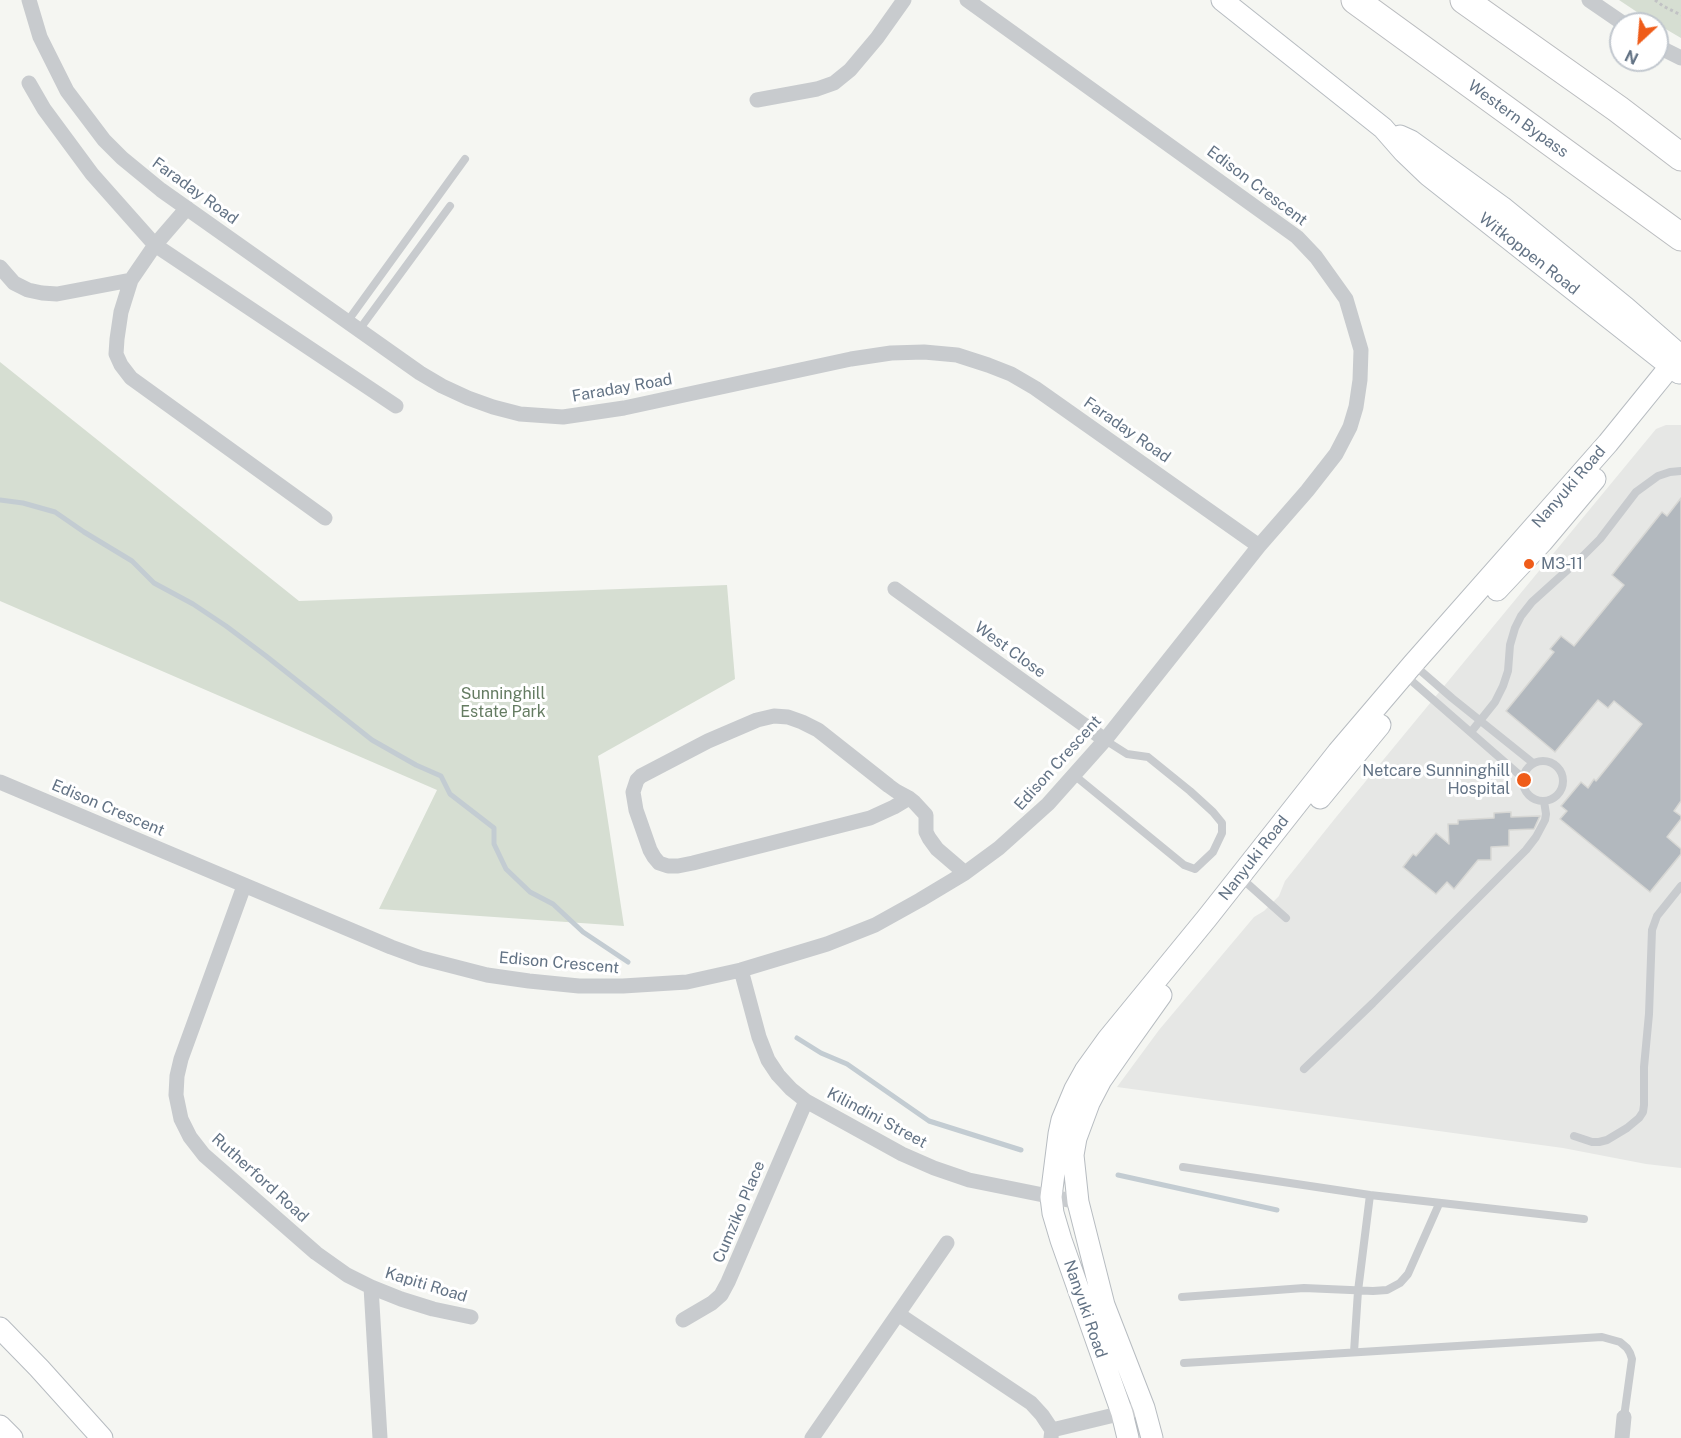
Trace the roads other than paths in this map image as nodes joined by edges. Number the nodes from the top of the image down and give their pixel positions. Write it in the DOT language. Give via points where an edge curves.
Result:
graph roads {
  1 [pos="29,0"];
  2 [pos="904,0"];
  3 [pos="967,0"];
  4 [pos="1222,0"];
  5 [pos="1355,0"];
  6 [pos="1464,0"];
  7 [pos="1589,0"];
  8 [pos="1609,14"];
  9 [pos="29,83"];
  10 [pos="757,100"];
  11 [pos="1681,157"];
  12 [pos="465,159"];
  13 [pos="450,206"];
  14 [pos="187,208"];
  15 [pos="1681,237"];
  16 [pos="155,245"];
  17 [pos="0,267"];
  18 [pos="131,280"];
  19 [pos="353,326"];
  20 [pos="1679,364"];
  21 [pos="396,406"];
  22 [pos="1681,471"];
  23 [pos="325,518"];
  24 [pos="1259,546"];
  25 [pos="895,589"];
  26 [pos="1413,674"];
  27 [pos="1480,721"];
  28 [pos="1471,732"];
  29 [pos="1105,740"];
  30 [pos="1533,763"];
  31 [pos="1074,775"];
  32 [pos="1523,778"];
  33 [pos="0,782"];
  34 [pos="909,798"];
  35 [pos="1544,801"];
  36 [pos="965,873"];
  37 [pos="1245,881"];
  38 [pos="244,886"];
  39 [pos="1681,886"];
  40 [pos="1286,918"];
  41 [pos="741,970"];
  42 [pos="1304,1069"];
  43 [pos="806,1101"];
  44 [pos="1574,1136"];
  45 [pos="1183,1167"];
  46 [pos="1370,1195"];
  47 [pos="1051,1197"];
  48 [pos="1078,1202"];
  49 [pos="1439,1204"];
  50 [pos="1584,1219"];
  51 [pos="947,1243"];
  52 [pos="371,1287"];
  53 [pos="1358,1290"];
  54 [pos="1182,1297"];
  55 [pos="898,1314"];
  56 [pos="471,1317"];
  57 [pos="683,1320"];
  58 [pos="0,1328"];
  59 [pos="1354,1352"];
  60 [pos="1184,1363"];
  61 [pos="1144,1407"];
  62 [pos="1122,1413"];
  63 [pos="1624,1416"];
  64 [pos="0,1426"];
  65 [pos="1052,1434"];
  66 [pos="819,1435"];
  67 [pos="12,1438"];
  68 [pos="102,1438"];
  69 [pos="380,1438"];
  70 [pos="1128,1438"];
  71 [pos="1151,1438"];
  72 [pos="1622,1438"];
  1 -- 14 [label="street, Faraday Road" via="50,58 84,115 122,158"];
  2 -- 10 [label="street" via="877,38 834,83"];
  3 -- 24 [label="street, Edison Crescent" via="1297,237 1346,299 1361,350 1360,380 1350,427 1336,454"];
  4 -- 20 [label="main road, Witkoppen Road" via="1383,128 1428,175"];
  5 -- 15 [label="highway, Western Bypass"];
  6 -- 11 [label="highway"];
  7 -- 8 [label="street"];
  9 -- 16 [label="street" via="92,174"];
  12 -- 19 [label="lane"];
  13 -- 19 [label="lane"];
  14 -- 16 [label="street"];
  14 -- 19 [label="street, Faraday Road"];
  16 -- 18 [label="street"];
  16 -- 21 [label="street"];
  17 -- 18 [label="street" via="14,283 42,293 57,294"];
  18 -- 23 [label="street" via="117,339 120,365 131,378"];
  19 -- 24 [label="street, Faraday Road" via="442,386 493,407 538,416 562,417 624,408 891,353 957,356 1003,371 1035,388"];
  20 -- 26 [label="main road, Nanyuki Road" via="1647,415 1542,542"];
  22 -- 27 [label="lane" via="1658,476 1636,492 1583,556 1532,602 1515,628 1503,686"];
  24 -- 29 [label="street, Edison Crescent"];
  25 -- 29 [label="street, West Close"];
  26 -- 27 [label="lane"];
  26 -- 28 [label="lane"];
  26 -- 37 [label="main road, Nanyuki Road" via="1278,848"];
  27 -- 28 [label="lane"];
  27 -- 30 [label="lane"];
  28 -- 32 [label="lane"];
  29 -- 31 [label="street, Edison Crescent"];
  29 -- 31 [label="lane" via="1127,754 1148,757 1213,812 1222,823 1222,833 1213,852 1195,869 1184,865"];
  30 -- 32 [label="lane"];
  30 -- 35 [label="lane" via="1553,763 1562,775 1558,794"];
  31 -- 36 [label="street, Edison Crescent" via="1048,804"];
  32 -- 35 [label="lane" via="1528,795"];
  33 -- 38 [label="street, Edison Crescent"];
  34 -- 34 [label="street" via="818,730 788,717 774,716 708,741 641,776 633,792 650,850 660,863 668,866 870,818"];
  34 -- 36 [label="street" via="926,815 926,832 933,844"];
  35 -- 42 [label="lane" via="1545,820 1526,850"];
  36 -- 41 [label="street, Edison Crescent" via="875,925"];
  37 -- 40 [label="lane"];
  37 -- 47 [label="main road, Nanyuki Road" via="1108,1039 1085,1071 1062,1120"];
  37 -- 48 [label="main road, Nanyuki Road" via="1152,1006 1089,1103 1073,1155"];
  38 -- 41 [label="street, Edison Crescent" via="391,948 486,975 579,986 623,986 687,982"];
  38 -- 52 [label="street, Rutherford Road" via="181,1059 176,1095 181,1119 204,1155 316,1254"];
  39 -- 44 [label="lane" via="1657,916 1652,930 1643,1112 1607,1140 1592,1142"];
  41 -- 43 [label="street, Kilindini Street" via="768,1060 778,1076"];
  43 -- 47 [label="street, Kilindini Street" via="934,1168 969,1180"];
  43 -- 57 [label="street, Cumziko Place" via="725,1288 712,1303"];
  45 -- 46 [label="lane"];
  46 -- 49 [label="lane"];
  46 -- 53 [label="lane"];
  47 -- 48 [label="street, Kilindini Street"];
  47 -- 62 [label="main road, Nanyuki Road" via="1061,1240"];
  48 -- 61 [label="main road, Nanyuki Road" via="1104,1305"];
  49 -- 50 [label="lane"];
  49 -- 53 [label="lane" via="1408,1274 1400,1283 1387,1290"];
  51 -- 55 [label="street"];
  52 -- 56 [label="street, Kapiti Road" via="433,1309"];
  52 -- 69 [label="street"];
  53 -- 54 [label="lane" via="1304,1288"];
  53 -- 59 [label="lane"];
  55 -- 65 [label="street" via="1031,1403"];
  55 -- 66 [label="street"];
  58 -- 68 [label="main road"];
  59 -- 60 [label="lane"];
  59 -- 63 [label="lane" via="1615,1339 1627,1348 1632,1359"];
  61 -- 62 [label="street"];
  61 -- 71 [label="main road, Nanyuki Road"];
  62 -- 65 [label="street"];
  62 -- 70 [label="main road, Nanyuki Road"];
  63 -- 72 [label="street"];
  64 -- 67 [label="main road"];
}
